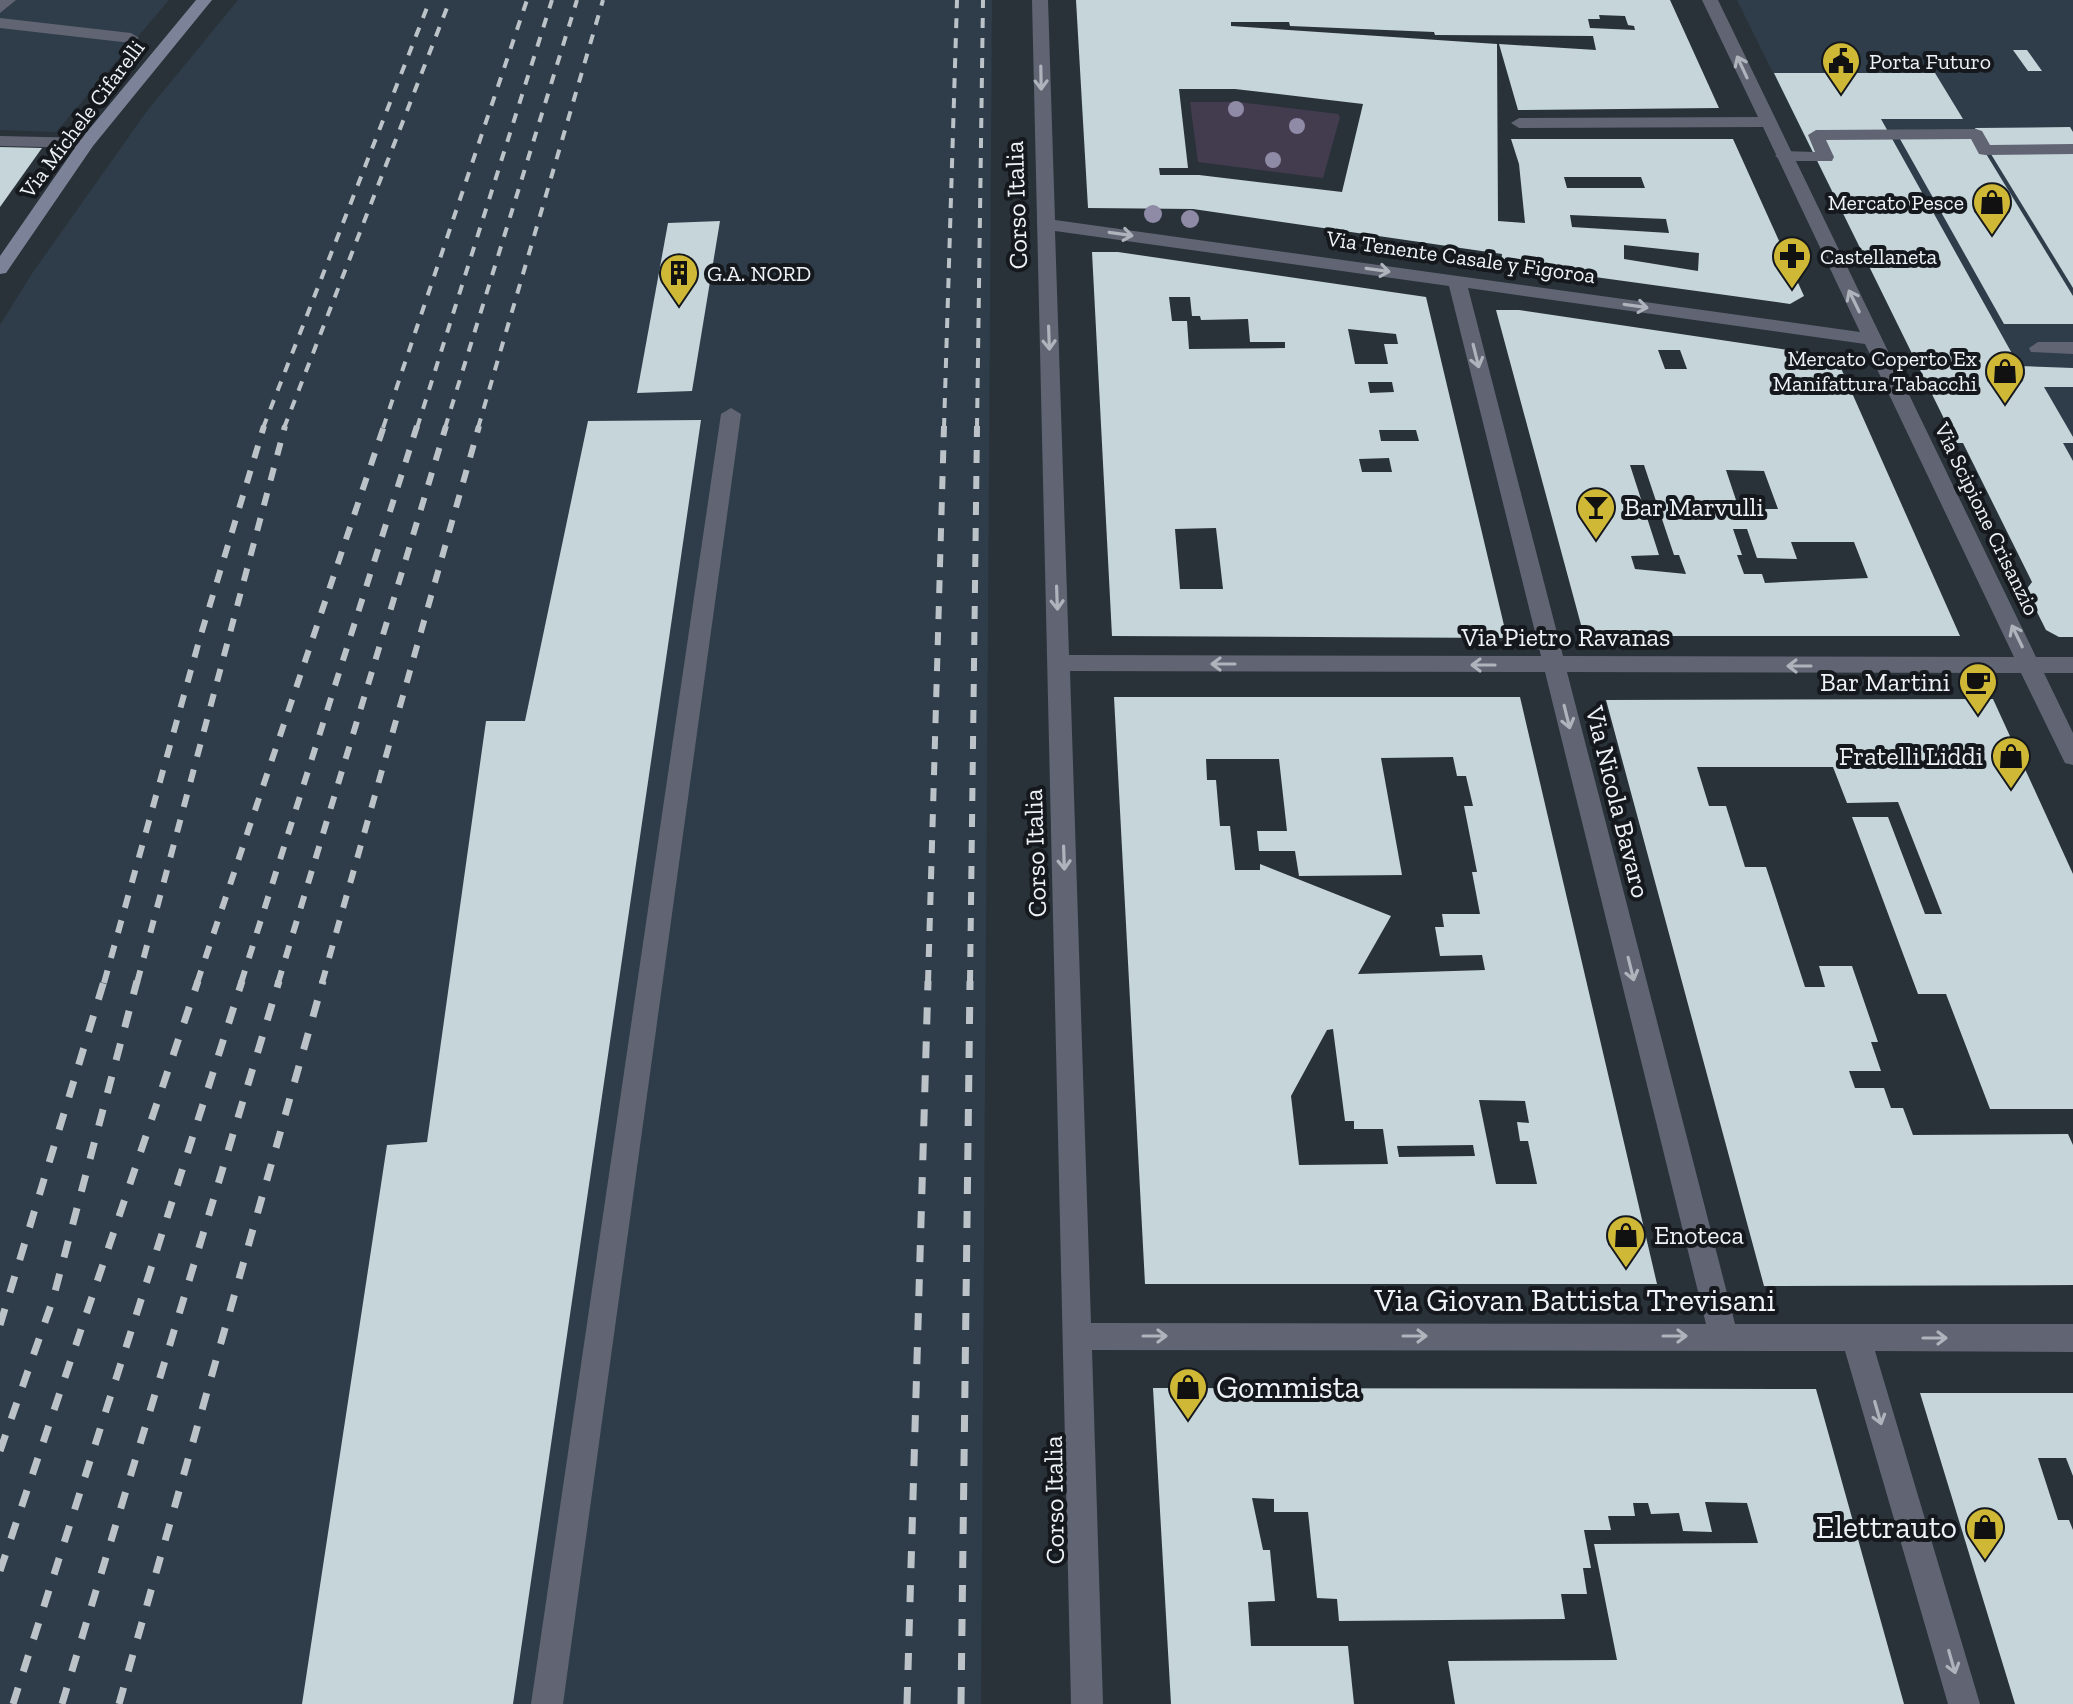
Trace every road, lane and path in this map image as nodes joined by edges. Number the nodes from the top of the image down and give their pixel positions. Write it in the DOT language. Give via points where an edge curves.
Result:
graph roads {
  1 [pos="8,0"];
  2 [pos="204,0"];
  3 [pos="1040,0"];
  4 [pos="1710,0"];
  5 [pos="0,8"];
  6 [pos="0,23"];
  7 [pos="131,38"];
  8 [pos="1768,122"];
  9 [pos="1519,123"];
  10 [pos="0,141"];
  11 [pos="87,143"];
  12 [pos="2073,149"];
  13 [pos="1783,156"];
  14 [pos="1044,224"];
  15 [pos="0,269"];
  16 [pos="1457,281"];
  17 [pos="1872,339"];
  18 [pos="2038,348"];
  19 [pos="2073,348"];
  20 [pos="731,414"];
  21 [pos="1058,663"];
  22 [pos="1554,665"];
  23 [pos="2073,665"];
  24 [pos="2031,666"];
  25 [pos="2073,757"];
  26 [pos="1077,1336"];
  27 [pos="1724,1336"];
  28 [pos="1856,1338"];
  29 [pos="2073,1338"];
  30 [pos="547,1704"];
  31 [pos="1087,1704"];
  32 [pos="1964,1704"];
  1 -- 5 [label="street"];
  2 -- 11 [label="main road, Via Michele Cifarelli"];
  3 -- 14 [label="street, Corso Italia, one-way"];
  8 -- 4 [label="street, Via Scipione Crisanzio, one-way"];
  6 -- 7 [label="street"];
  8 -- 9 [label="street"];
  8 -- 13 [label="street, Via Scipione Crisanzio"];
  10 -- 11 [label="street"];
  11 -- 15 [label="main road, Via Michele Cifarelli"];
  12 -- 13 [label="street" via="1985,150 1976,134 1816,135 1826,157"];
  17 -- 13 [label="street, Via Scipione Crisanzio, one-way"];
  14 -- 16 [label="street, Via Tenente Casale y Figoroa, one-way"];
  14 -- 21 [label="street, Corso Italia, one-way"];
  16 -- 17 [label="street, Via Tenente Casale y Figoroa, one-way"];
  16 -- 22 [label="street, Via Nicola Bavaro, one-way"];
  24 -- 17 [label="street, Via Scipione Crisanzio, one-way"];
  18 -- 19 [label="street"];
  20 -- 30 [label="street"];
  22 -- 21 [label="street, Via Pietro Ravanas, one-way"];
  21 -- 26 [label="street, Corso Italia, one-way"];
  24 -- 22 [label="street, Via Pietro Ravanas, one-way"];
  22 -- 27 [label="street, Via Nicola Bavaro, one-way"];
  23 -- 24 [label="street, Via Pietro Ravanas"];
  24 -- 25 [label="street, Via Scipione Crisanzio"];
  26 -- 27 [label="street, Via Giovan Battista Trevisani, one-way"];
  26 -- 31 [label="street, Corso Italia"];
  27 -- 28 [label="street, Via Giovan Battista Trevisani"];
  28 -- 29 [label="street, Via Giovan Battista Trevisani, one-way"];
  28 -- 32 [label="street, one-way"];
}
